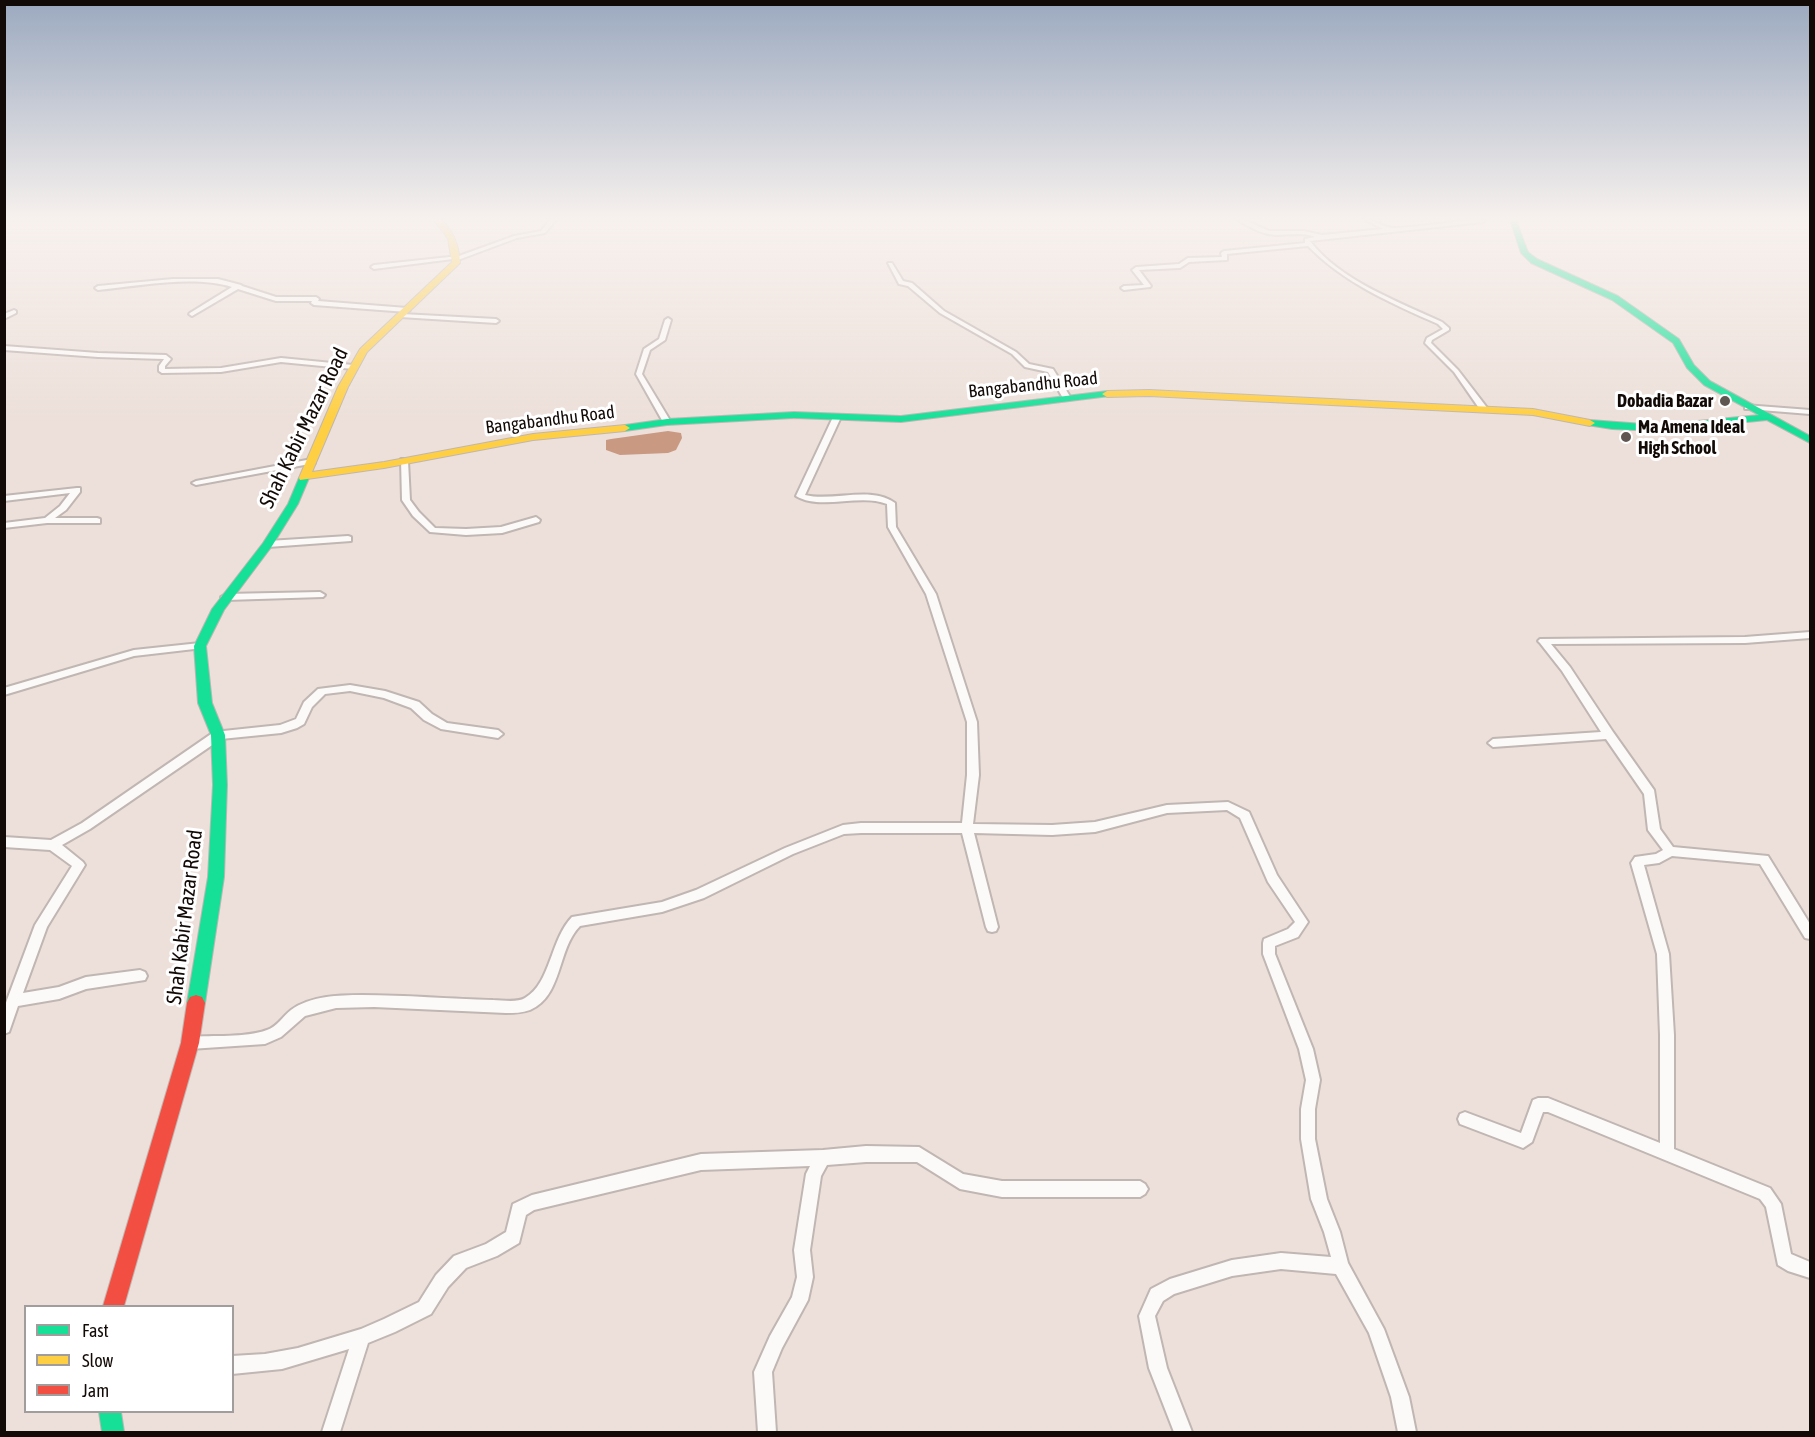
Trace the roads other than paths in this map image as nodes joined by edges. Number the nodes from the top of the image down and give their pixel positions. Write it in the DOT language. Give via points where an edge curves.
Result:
graph roads {
  1 [pos="108,287"];
  2 [pos="236,287"];
  3 [pos="241,287"];
  4 [pos="431,287"];
  5 [pos="913,287"];
  6 [pos="1135,287"];
  7 [pos="1368,287"];
  8 [pos="1594,287"];
  9 [pos="98,288"];
  10 [pos="1124,288"];
  11 [pos="14,312"];
  12 [pos="404,313"];
  13 [pos="192,315"];
  14 [pos="4,317"];
  15 [pos="668,320"];
  16 [pos="496,321"];
  17 [pos="4,348"];
  18 [pos="353,367"];
  19 [pos="1067,398"];
  20 [pos="1748,407"];
  21 [pos="1484,409"];
  22 [pos="1810,412"];
  23 [pos="837,417"];
  24 [pos="1769,417"];
  25 [pos="667,422"];
  26 [pos="1810,440"];
  27 [pos="312,461"];
  28 [pos="404,461"];
  29 [pos="305,476"];
  30 [pos="196,483"];
  31 [pos="4,499"];
  32 [pos="47,520"];
  33 [pos="536,520"];
  34 [pos="97,521"];
  35 [pos="4,526"];
  36 [pos="348,539"];
  37 [pos="268,544"];
  38 [pos="320,595"];
  39 [pos="226,597"];
  40 [pos="1810,635"];
  41 [pos="200,646"];
  42 [pos="4,692"];
  43 [pos="498,734"];
  44 [pos="218,735"];
  45 [pos="1609,735"];
  46 [pos="1493,743"];
  47 [pos="967,828"];
  48 [pos="4,842"];
  49 [pos="53,845"];
  50 [pos="1670,851"];
  51 [pos="992,927"];
  52 [pos="1810,934"];
  53 [pos="140,976"];
  54 [pos="15,1001"];
  55 [pos="4,1028"];
  56 [pos="190,1043"];
  57 [pos="1465,1119"];
  58 [pos="1667,1153"];
  59 [pos="824,1158"];
  60 [pos="1140,1188"];
  61 [pos="1341,1266"];
  62 [pos="1810,1270"];
  63 [pos="113,1305"];
  64 [pos="361,1337"];
  65 [pos="234,1365"];
  66 [pos="110,1413"];
  67 [pos="113,1432"];
  68 [pos="331,1432"];
  69 [pos="767,1432"];
  70 [pos="1183,1432"];
  71 [pos="1407,1432"];
  1 -- 9 [label="street"];
  2 -- 13 [label="street"];
  3 -- 12 [label="street" via="280,300 316,299 314,303"];
  4 -- 12 [label="street, Shah Kabir Mazar Road"];
  5 -- 19 [label="street" via="942,312 1014,353 1027,366 1051,370"];
  6 -- 10 [label="street"];
  7 -- 21 [label="street" via="1447,329 1428,343 1456,371"];
  8 -- 20 [label="street" via="1676,341 1690,366 1707,383"];
  11 -- 14 [label="street"];
  12 -- 16 [label="street"];
  12 -- 18 [label="street, Shah Kabir Mazar Road" via="363,351"];
  15 -- 25 [label="street" via="662,340 647,349 639,374"];
  17 -- 18 [label="street" via="168,357 162,371 221,370 281,360"];
  18 -- 27 [label="street, Shah Kabir Mazar Road"];
  19 -- 21 [label="street, Bangabandhu Road" via="1149,393"];
  19 -- 23 [label="street, Bangabandhu Road" via="901,419"];
  20 -- 22 [label="street"];
  20 -- 24 [label="street"];
  21 -- 24 [label="street, Bangabandhu Road" via="1533,412 1615,428 1689,426"];
  23 -- 25 [label="street, Bangabandhu Road" via="751,416"];
  23 -- 47 [label="street" via="800,496 891,503 892,527 931,594 972,722 973,775"];
  24 -- 26 [label="street"];
  25 -- 28 [label="street, Bangabandhu Road" via="533,437"];
  27 -- 29 [label="street, Shah Kabir Mazar Road"];
  27 -- 30 [label="street"];
  28 -- 29 [label="street, Bangabandhu Road"];
  28 -- 33 [label="street" via="406,500 433,530 502,530"];
  29 -- 37 [label="street, Shah Kabir Mazar Road"];
  31 -- 32 [label="street" via="76,489 63,508"];
  32 -- 34 [label="street"];
  32 -- 35 [label="street"];
  36 -- 37 [label="street"];
  37 -- 39 [label="street, Shah Kabir Mazar Road"];
  38 -- 39 [label="street"];
  39 -- 41 [label="street, Shah Kabir Mazar Road"];
  40 -- 45 [label="street" via="1745,640 1543,640"];
  41 -- 42 [label="street" via="134,653"];
  41 -- 44 [label="street, Shah Kabir Mazar Road" via="205,703"];
  43 -- 44 [label="street" via="445,726 415,705 350,688 315,696 300,721 293,725"];
  44 -- 49 [label="street"];
  44 -- 56 [label="street, Shah Kabir Mazar Road" via="216,877"];
  45 -- 46 [label="street"];
  45 -- 50 [label="street" via="1650,793 1654,830"];
  47 -- 51 [label="street"];
  47 -- 56 [label="street" via="843,830 662,907 576,921 568,927 543,993 524,1007 403,1002 315,1005 297,1013 271,1036"];
  47 -- 61 [label="street" via="1095,827 1167,809 1228,806 1245,815 1272,878 1302,922 1293,933 1269,943 1269,954 1306,1049 1313,1080 1308,1139 1319,1198"];
  48 -- 49 [label="street"];
  49 -- 54 [label="street" via="79,865 41,925"];
  50 -- 52 [label="street" via="1764,859"];
  50 -- 58 [label="street" via="1636,863 1663,954"];
  53 -- 54 [label="street" via="86,983 59,993"];
  54 -- 55 [label="street"];
  56 -- 63 [label="street, Shah Kabir Mazar Road"];
  57 -- 58 [label="street" via="1522,1141 1538,1105 1548,1106"];
  58 -- 62 [label="street" via="1765,1193 1773,1204 1785,1259"];
  59 -- 60 [label="street" via="920,1155 960,1181 1002,1189"];
  59 -- 64 [label="street" via="700,1162 531,1203 519,1210 513,1237 491,1251 460,1262 425,1308"];
  59 -- 69 [label="street" via="814,1174 802,1250 805,1277 801,1300 763,1372"];
  61 -- 70 [label="street" via="1281,1261 1232,1268 1170,1287 1157,1295 1148,1317 1158,1368"];
  61 -- 71 [label="street" via="1376,1329 1400,1397"];
  64 -- 65 [label="street" via="291,1359"];
  64 -- 68 [label="street"];
  66 -- 67 [label="street"];
}
